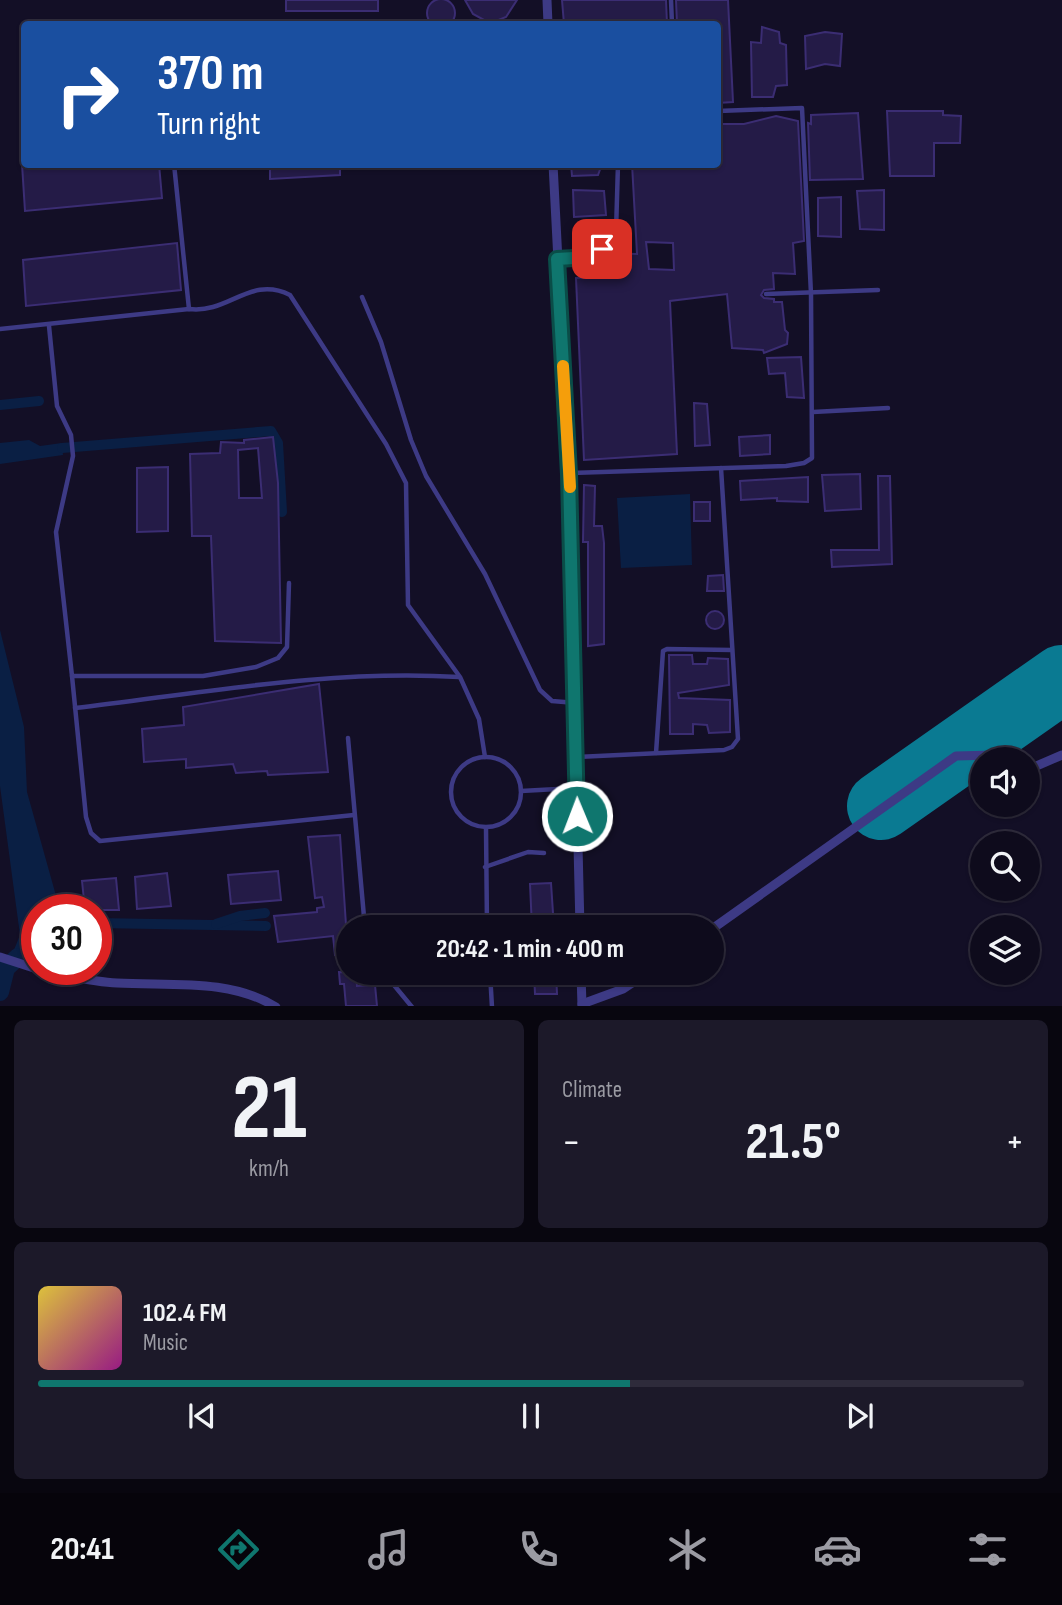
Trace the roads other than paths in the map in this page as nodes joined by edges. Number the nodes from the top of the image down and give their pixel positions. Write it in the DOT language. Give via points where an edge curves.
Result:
graph roads {
  1 [pos="547,0"];
  2 [pos="671,0"];
  3 [pos="548,21"];
  4 [pos="672,21"];
  5 [pos="721,111"];
  6 [pos="174,168"];
  7 [pos="553,168"];
  8 [pos="618,168"];
  9 [pos="557,259"];
  10 [pos="878,290"];
  11 [pos="766,294"];
  12 [pos="811,294"];
  13 [pos="362,297"];
  14 [pos="189,309"];
  15 [pos="49,326"];
  16 [pos="0,329"];
  17 [pos="888,408"];
  18 [pos="813,412"];
  19 [pos="721,468"];
  20 [pos="569,474"];
  21 [pos="289,583"];
  22 [pos="732,650"];
  23 [pos="72,676"];
  24 [pos="460,677"];
  25 [pos="577,703"];
  26 [pos="75,708"];
  27 [pos="348,738"];
  28 [pos="656,753"];
  29 [pos="1062,755"];
  30 [pos="970,756"];
  31 [pos="485,757"];
  32 [pos="577,757"];
  33 [pos="1040,764"];
  34 [pos="577,789"];
  35 [pos="521,792"];
  36 [pos="354,815"];
  37 [pos="486,828"];
  38 [pos="544,853"];
  39 [pos="485,867"];
  40 [pos="365,915"];
  41 [pos="487,915"];
  42 [pos="580,915"];
  43 [pos="724,920"];
  44 [pos="0,957"];
  45 [pos="21,964"];
  46 [pos="112,983"];
  47 [pos="394,985"];
  48 [pos="491,985"];
  49 [pos="581,985"];
  50 [pos="628,985"];
  51 [pos="582,1005"];
  52 [pos="276,1006"];
  53 [pos="412,1006"];
  54 [pos="492,1006"];
  1 -- 3 [label="street"];
  2 -- 4 [label="lane"];
  5 -- 12 [label="lane" via="802,108"];
  6 -- 14 [label="lane"];
  7 -- 9 [label="street"];
  8 -- 9 [label="lane" via="616,232 591,257"];
  9 -- 20 [label="street"];
  10 -- 12 [label="lane"];
  11 -- 12 [label="lane"];
  12 -- 18 [label="lane"];
  13 -- 25 [label="lane" via="426,476 485,574 540,690 552,701"];
  14 -- 15 [label="lane"];
  14 -- 24 [label="lane" via="204,310 258,290 274,288 290,295 406,483 408,605"];
  15 -- 16 [label="lane"];
  15 -- 23 [label="lane" via="57,405 71,435 73,456 56,532"];
  17 -- 18 [label="lane"];
  18 -- 19 [label="lane" via="814,449 812,458 804,463"];
  19 -- 20 [label="lane"];
  19 -- 22 [label="lane"];
  20 -- 25 [label="street"];
  21 -- 23 [label="lane" via="287,647 278,658 256,667 203,676"];
  22 -- 28 [label="lane" via="663,651"];
  22 -- 28 [label="lane" via="738,739 732,747"];
  23 -- 26 [label="lane"];
  24 -- 26 [label="lane" via="400,673"];
  24 -- 31 [label="lane" via="479,719"];
  25 -- 32 [label="street"];
  26 -- 36 [label="lane" via="86,817 91,833 100,841"];
  27 -- 36 [label="lane"];
  28 -- 32 [label="lane"];
  29 -- 33 [label="street"];
  30 -- 43 [label="street" via="956,756"];
  31 -- 35 [label="lane" via="516,772"];
  31 -- 37 [label="lane" via="463,766 455,775 452,799 464,819"];
  32 -- 34 [label="street"];
  34 -- 35 [label="lane"];
  34 -- 42 [label="street"];
  35 -- 37 [label="lane" via="514,815"];
  36 -- 40 [label="lane"];
  37 -- 39 [label="lane"];
  38 -- 39 [label="lane" via="528,852"];
  39 -- 41 [label="lane"];
  44 -- 45 [label="street"];
  46 -- 52 [label="street" via="228,987"];
  47 -- 53 [label="lane"];
  48 -- 54 [label="lane"];
  49 -- 51 [label="street"];
  50 -- 51 [label="street"];
}
